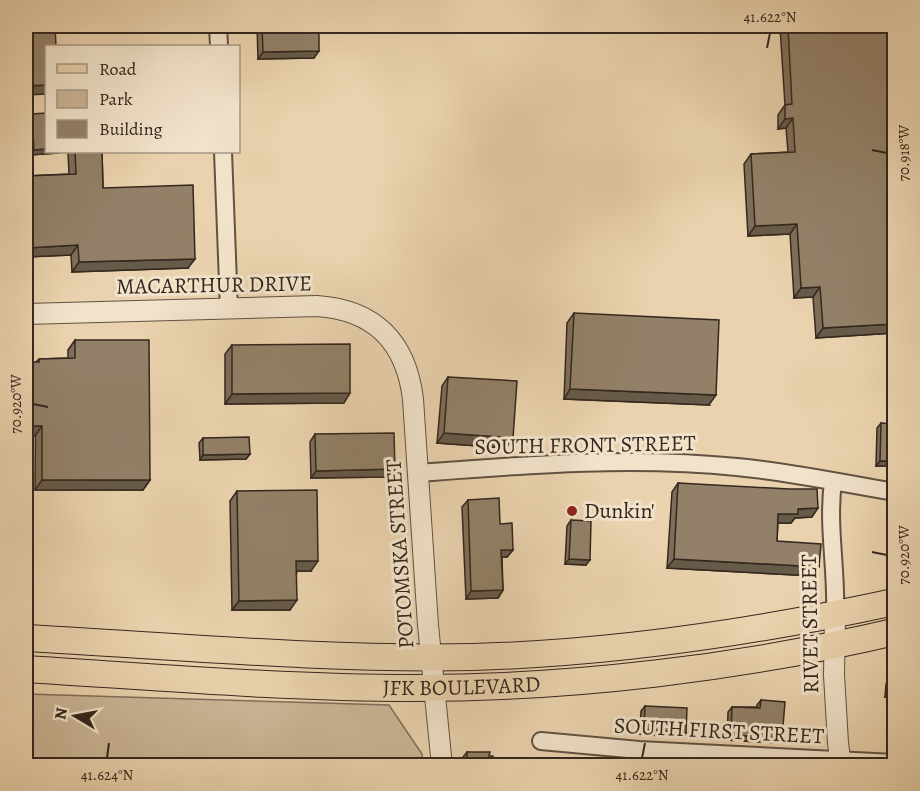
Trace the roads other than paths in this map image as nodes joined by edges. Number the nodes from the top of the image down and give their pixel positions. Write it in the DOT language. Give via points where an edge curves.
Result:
graph roads {
  1 [pos="218,26"];
  2 [pos="219,45"];
  3 [pos="223,153"];
  4 [pos="229,309"];
  5 [pos="26,314"];
  6 [pos="393,342"];
  7 [pos="418,473"];
  8 [pos="833,482"];
  9 [pos="894,492"];
  10 [pos="894,602"];
  11 [pos="835,615"];
  12 [pos="894,632"];
  13 [pos="26,638"];
  14 [pos="834,644"];
  15 [pos="432,656"];
  16 [pos="26,669"];
  17 [pos="435,688"];
  18 [pos="541,741"];
  19 [pos="841,763"];
  20 [pos="894,763"];
  21 [pos="442,765"];
  1 -- 2 [label="street"];
  3 -- 4 [label="street"];
  4 -- 5 [label="street, MACARTHUR DRIVE"];
  4 -- 6 [label="street, MACARTHUR DRIVE" via="343,309 376,326"];
  6 -- 7 [label="street, POTOMSKA STREET" via="411,383"];
  7 -- 8 [label="street, SOUTH FRONT STREET" via="557,463 675,463 738,467"];
  7 -- 15 [label="street, POTOMSKA STREET"];
  8 -- 9 [label="street, SOUTH FRONT STREET"];
  8 -- 11 [label="street, RIVET STREET" via="830,510"];
  10 -- 11 [label="main road, JFK BOULEVARD"];
  11 -- 14 [label="street, RIVET STREET"];
  11 -- 15 [label="main road, JFK BOULEVARD" via="606,649"];
  12 -- 14 [label="main road, JFK BOULEVARD"];
  13 -- 15 [label="main road, JFK BOULEVARD" via="292,653"];
  14 -- 17 [label="main road, JFK BOULEVARD" via="729,663 587,680"];
  14 -- 19 [label="street, RIVET STREET"];
  15 -- 17 [label="street, POTOMSKA STREET"];
  16 -- 17 [label="main road, JFK BOULEVARD" via="293,686"];
  17 -- 21 [label="street, POTOMSKA STREET"];
  18 -- 19 [label="street, SOUTH FIRST STREET"];
  19 -- 20 [label="street, SOUTH FIRST STREET"];
}
